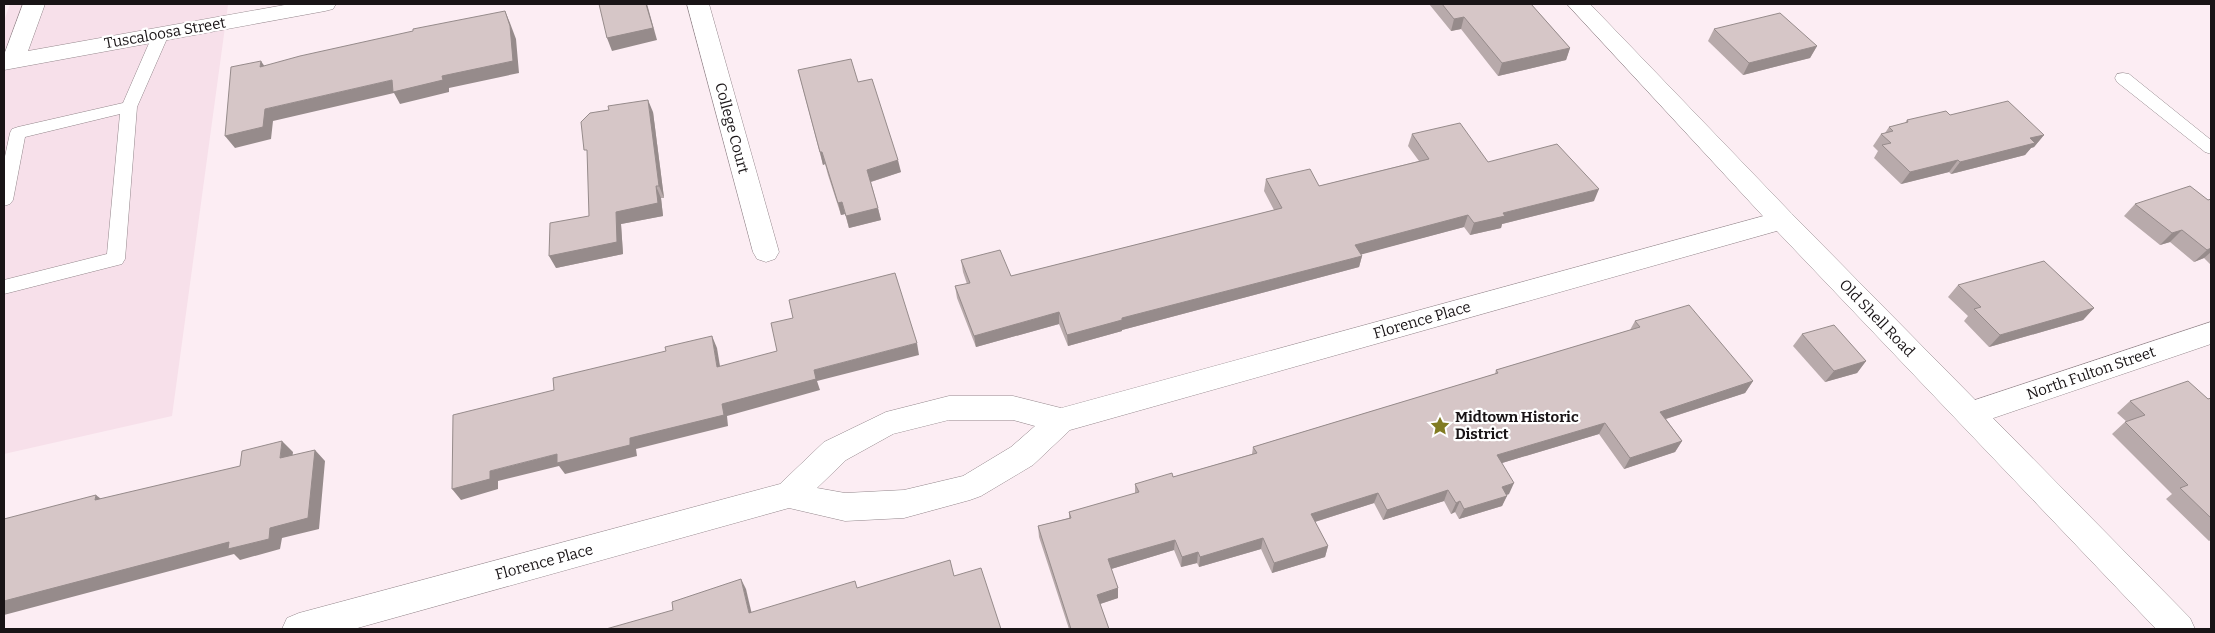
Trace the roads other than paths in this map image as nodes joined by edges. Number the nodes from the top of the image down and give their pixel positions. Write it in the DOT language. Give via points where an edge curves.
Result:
graph roads {
  1 [pos="34,4"];
  2 [pos="325,4"];
  3 [pos="698,4"];
  4 [pos="1578,4"];
  5 [pos="161,34"];
  6 [pos="9,62"];
  7 [pos="2123,78"];
  8 [pos="129,107"];
  9 [pos="2211,148"];
  10 [pos="4,200"];
  11 [pos="1782,220"];
  12 [pos="766,252"];
  13 [pos="4,287"];
  14 [pos="2211,333"];
  15 [pos="1970,414"];
  16 [pos="1061,420"];
  17 [pos="789,495"];
  18 [pos="299,629"];
  19 [pos="2178,629"];
  1 -- 6 [label="street"];
  2 -- 5 [label="street, Tuscaloosa Street"];
  3 -- 12 [label="street, College Court"];
  4 -- 11 [label="street, Old Shell Road"];
  5 -- 6 [label="street, Tuscaloosa Street"];
  5 -- 8 [label="lane"];
  7 -- 9 [label="lane"];
  8 -- 10 [label="lane" via="18,133"];
  8 -- 13 [label="lane" via="116,259"];
  11 -- 15 [label="street, Old Shell Road"];
  11 -- 16 [label="street, Florence Place"];
  14 -- 15 [label="street, North Fulton Street"];
  15 -- 19 [label="street, Old Shell Road"];
  16 -- 17 [label="street, Florence Place" via="1022,456 970,487 904,504 845,507"];
  16 -- 17 [label="street, Florence Place" via="1014,408 949,408 886,424 835,451"];
  17 -- 18 [label="street, Florence Place"];
}
